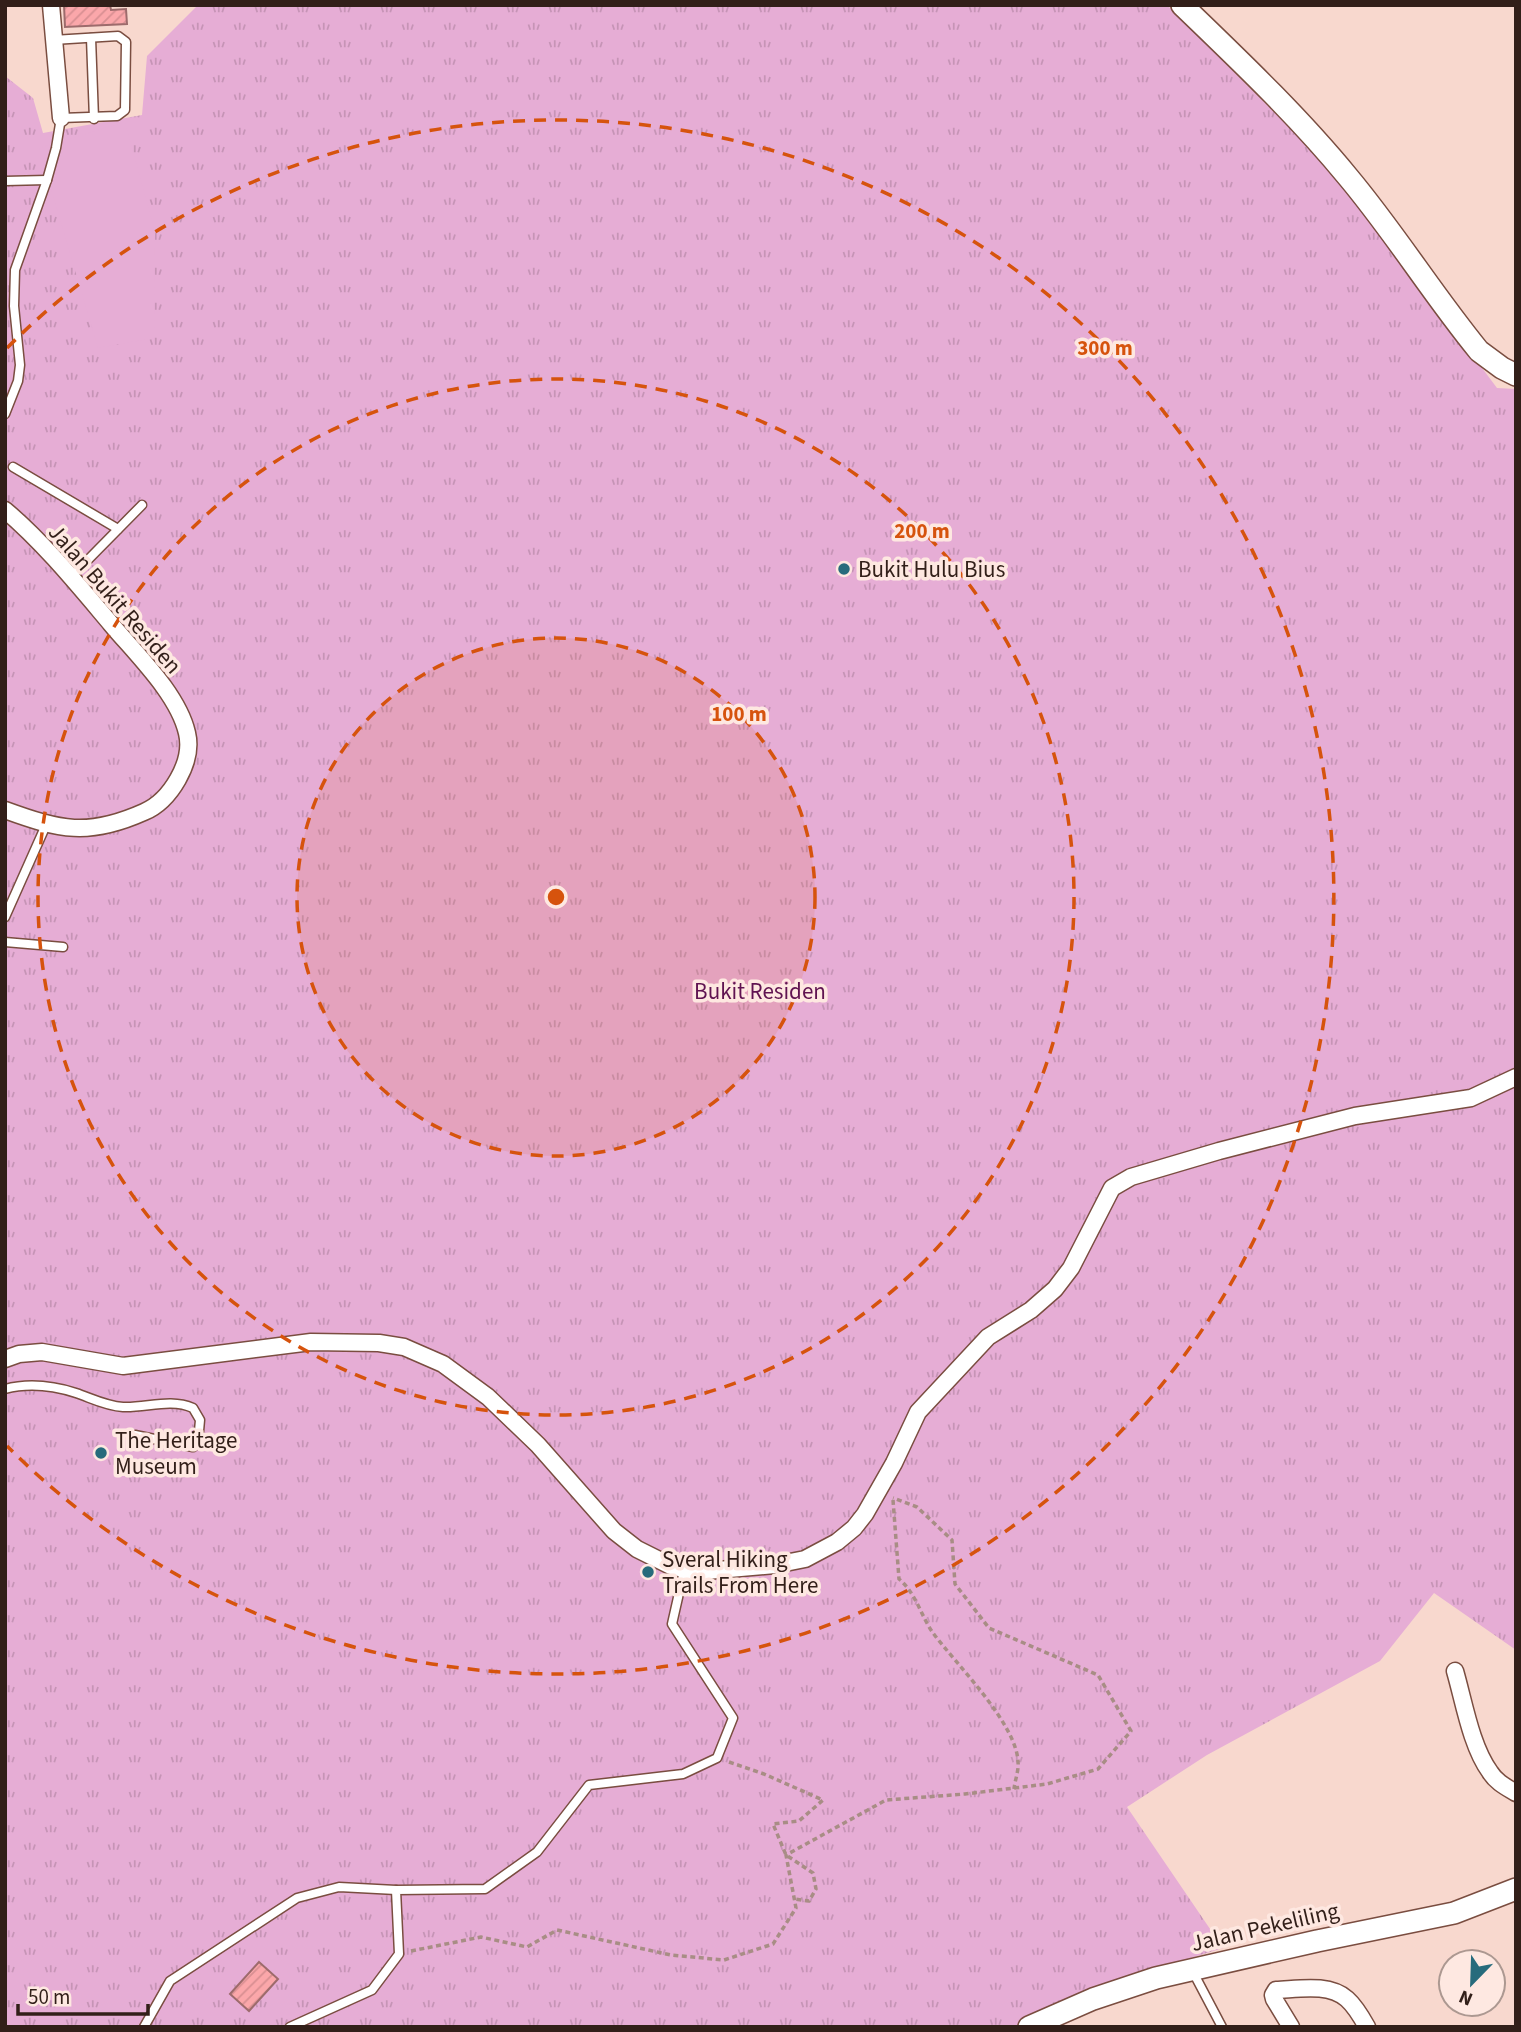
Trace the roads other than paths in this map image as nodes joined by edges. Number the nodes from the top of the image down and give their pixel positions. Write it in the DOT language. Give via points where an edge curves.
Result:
graph roads {
  1 [pos="51,5"];
  2 [pos="1182,5"];
  3 [pos="90,38"];
  4 [pos="53,40"];
  5 [pos="61,118"];
  6 [pos="94,119"];
  7 [pos="47,180"];
  8 [pos="5,181"];
  9 [pos="1516,375"];
  10 [pos="5,414"];
  11 [pos="13,467"];
  12 [pos="142,505"];
  13 [pos="5,510"];
  14 [pos="118,529"];
  15 [pos="71,578"];
  16 [pos="5,810"];
  17 [pos="46,825"];
  18 [pos="5,917"];
  19 [pos="5,942"];
  20 [pos="63,947"];
  21 [pos="1516,1077"];
  22 [pos="5,1359"];
  23 [pos="5,1390"];
  24 [pos="135,1435"];
  25 [pos="684,1571"];
  26 [pos="1455,1671"];
  27 [pos="1516,1793"];
  28 [pos="1516,1889"];
  29 [pos="396,1890"];
  30 [pos="1192,1970"];
  31 [pos="1363,2025"];
  32 [pos="144,2027"];
  33 [pos="290,2027"];
  34 [pos="1029,2027"];
  35 [pos="1222,2027"];
  36 [pos="1291,2027"];
  1 -- 4 [label="street"];
  2 -- 9 [label="street" via="1346,174 1479,351"];
  3 -- 4 [label="lane"];
  3 -- 6 [label="lane"];
  3 -- 6 [label="lane" via="118,36 126,42 125,110 117,116"];
  4 -- 5 [label="street"];
  5 -- 6 [label="lane"];
  5 -- 7 [label="lane"];
  7 -- 8 [label="lane"];
  7 -- 10 [label="lane" via="15,270 20,365"];
  11 -- 14 [label="lane"];
  12 -- 14 [label="lane"];
  13 -- 15 [label="street, Jalan Bukit Residen"];
  14 -- 15 [label="lane"];
  15 -- 17 [label="street, Jalan Bukit Residen" via="166,691 188,735 186,755 171,791 147,811 112,825"];
  16 -- 17 [label="street, Jalan Bukit Residen"];
  17 -- 18 [label="lane"];
  19 -- 20 [label="lane"];
  21 -- 25 [label="street" via="1471,1098 1343,1119 1131,1177 1112,1188 1066,1276 1037,1305 988,1337 918,1412 885,1495 854,1528 805,1559"];
  22 -- 25 [label="street" via="41,1352 122,1366 312,1342 404,1347 443,1364 488,1397 537,1444 614,1531 637,1549"];
  23 -- 24 [label="lane" via="52,1387 124,1407 174,1402 193,1408 200,1420 198,1442 193,1447"];
  25 -- 29 [label="lane" via="672,1624 733,1718 717,1758 683,1774 589,1785 537,1852 485,1889"];
  26 -- 27 [label="street" via="1480,1756 1495,1779"];
  28 -- 30 [label="street, Jalan Pekeliling" via="1454,1913"];
  29 -- 32 [label="lane" via="340,1887 297,1898 170,1981"];
  29 -- 33 [label="lane" via="399,1954 372,1990"];
  30 -- 34 [label="street, Jalan Pekeliling" via="1093,1999"];
  30 -- 35 [label="lane"];
  31 -- 36 [label="street" via="1347,1999 1330,1991 1276,1990 1273,1995"];
}
